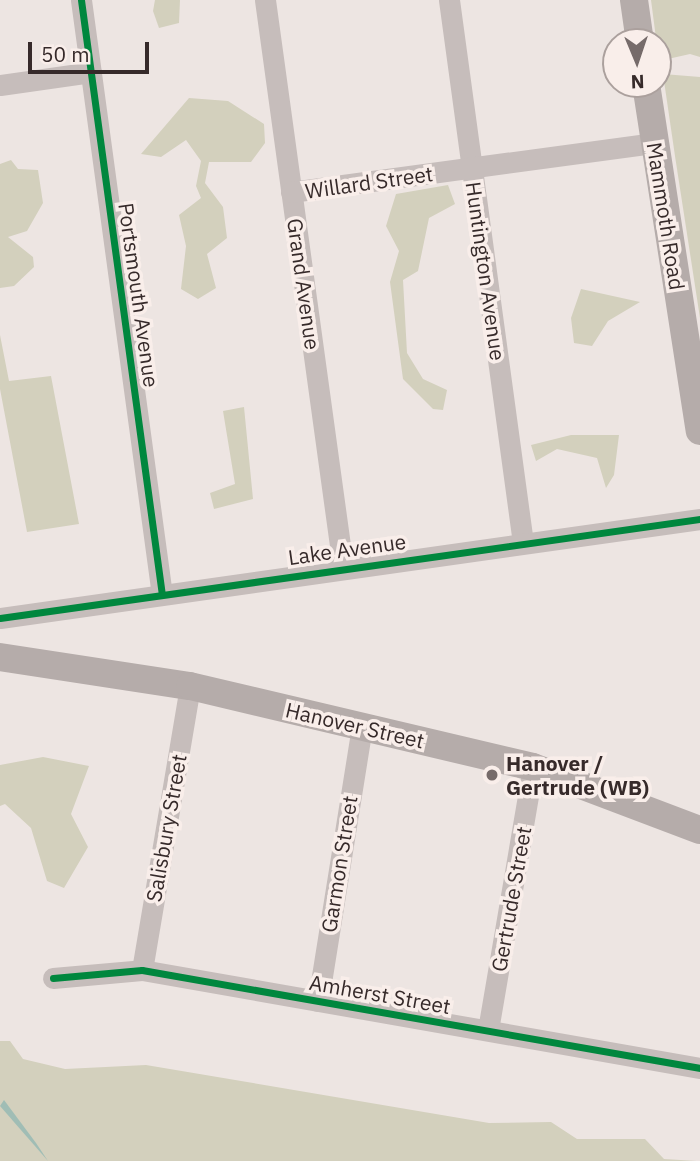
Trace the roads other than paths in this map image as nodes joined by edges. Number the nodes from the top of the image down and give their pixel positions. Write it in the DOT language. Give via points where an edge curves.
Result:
graph roads {
  1 [pos="81,0"];
  2 [pos="265,0"];
  3 [pos="449,0"];
  4 [pos="634,0"];
  5 [pos="638,28"];
  6 [pos="91,72"];
  7 [pos="0,85"];
  8 [pos="648,98"];
  9 [pos="655,143"];
  10 [pos="472,168"];
  11 [pos="291,192"];
  12 [pos="700,431"];
  13 [pos="700,519"];
  14 [pos="523,542"];
  15 [pos="343,567"];
  16 [pos="162,595"];
  17 [pos="24,615"];
  18 [pos="0,618"];
  19 [pos="0,637"];
  20 [pos="0,657"];
  21 [pos="190,686"];
  22 [pos="362,727"];
  23 [pos="533,767"];
  24 [pos="700,830"];
  25 [pos="142,970"];
  26 [pos="53,978"];
  27 [pos="318,1001"];
  28 [pos="488,1030"];
  29 [pos="700,1068"];
  1 -- 6 [label="street, Portsmouth Avenue"];
  2 -- 11 [label="street, Grand Avenue"];
  3 -- 10 [label="street, Huntington Avenue"];
  4 -- 5 [label="main road"];
  6 -- 7 [label="street"];
  6 -- 16 [label="street, Portsmouth Avenue"];
  8 -- 9 [label="main road, Mammoth Road"];
  9 -- 10 [label="street, Willard Street"];
  9 -- 12 [label="main road, Mammoth Road"];
  10 -- 11 [label="street, Willard Street"];
  10 -- 14 [label="street, Huntington Avenue"];
  11 -- 15 [label="street, Grand Avenue"];
  13 -- 14 [label="street, Lake Avenue"];
  14 -- 15 [label="street, Lake Avenue"];
  15 -- 16 [label="street, Lake Avenue"];
  16 -- 17 [label="street, Lake Avenue"];
  17 -- 18 [label="street, Lake Avenue"];
  17 -- 19 [label="street"];
  20 -- 21 [label="main road, Hanover Street"];
  21 -- 22 [label="main road, Hanover Street"];
  21 -- 25 [label="street, Salisbury Street"];
  22 -- 23 [label="main road, Hanover Street"];
  22 -- 27 [label="street, Garmon Street"];
  23 -- 24 [label="main road, Hanover Street"];
  23 -- 28 [label="street, Gertrude Street"];
  25 -- 26 [label="street, Amherst Street"];
  25 -- 27 [label="street, Amherst Street"];
  27 -- 28 [label="street, Amherst Street"];
  28 -- 29 [label="street, Amherst Street"];
}
